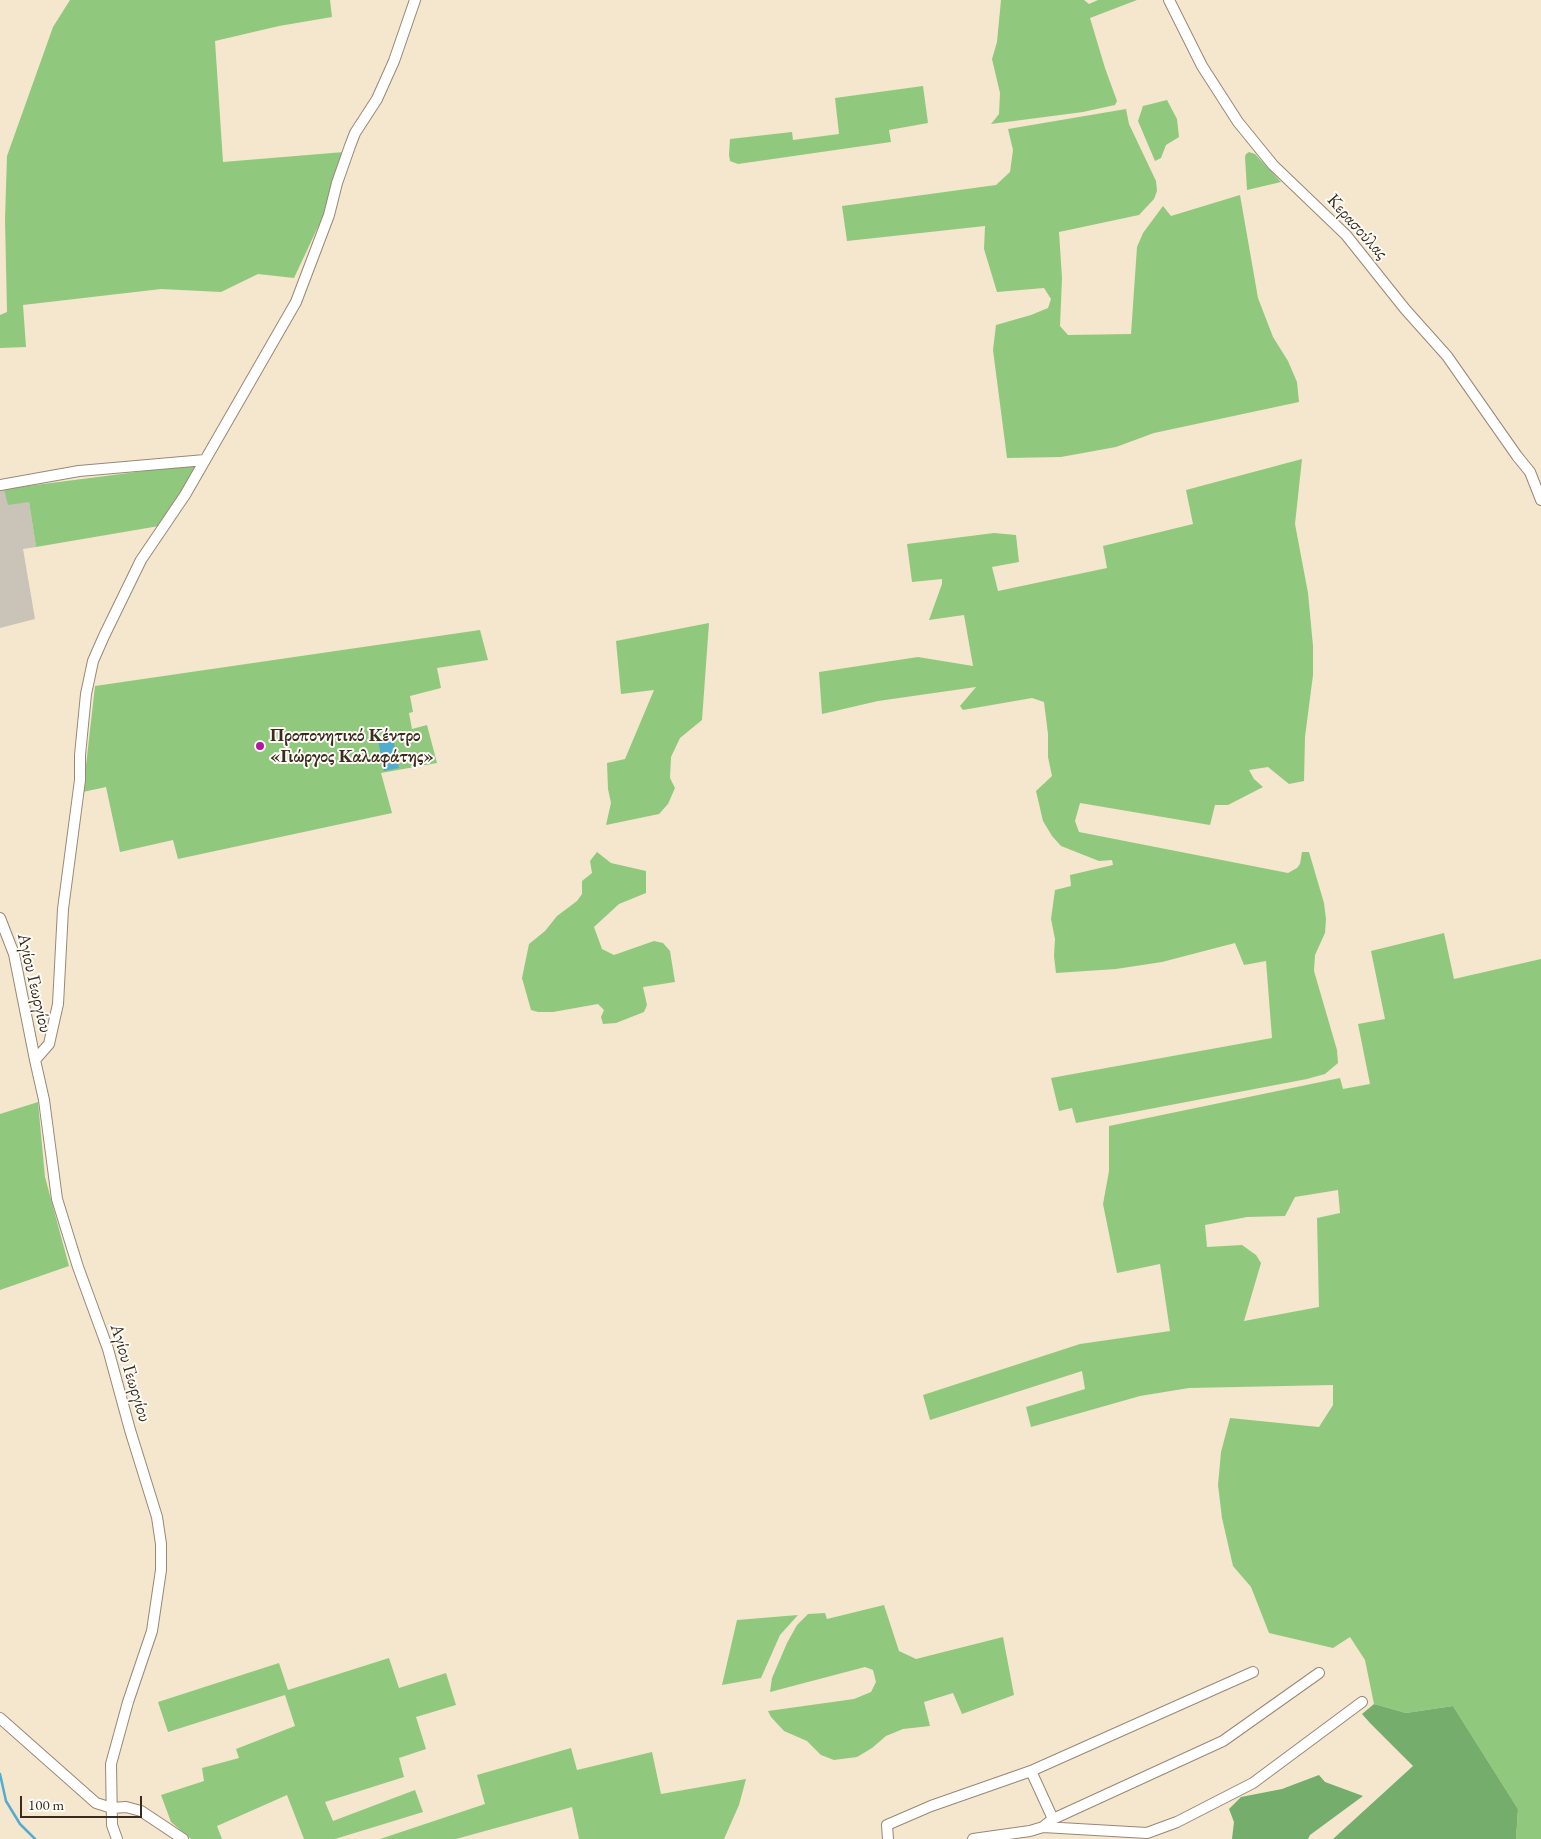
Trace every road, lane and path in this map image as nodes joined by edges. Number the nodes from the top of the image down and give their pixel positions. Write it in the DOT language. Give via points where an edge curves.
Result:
graph roads {
  1 [pos="415,0"];
  2 [pos="1168,0"];
  3 [pos="205,460"];
  4 [pos="0,485"];
  5 [pos="1541,500"];
  6 [pos="0,918"];
  7 [pos="34,1060"];
  8 [pos="1253,1672"];
  9 [pos="1318,1673"];
  10 [pos="1362,1702"];
  11 [pos="0,1718"];
  12 [pos="1031,1770"];
  13 [pos="112,1808"];
  14 [pos="1053,1819"];
  15 [pos="1043,1827"];
  16 [pos="117,1839"];
  17 [pos="183,1839"];
  18 [pos="888,1839"];
  19 [pos="973,1839"];
  1 -- 3 [label="street" via="394,61 355,133 296,302"];
  2 -- 5 [label="street, Κερασούλας" via="1202,66 1238,122 1273,166 1346,236 1447,356 1530,472"];
  3 -- 4 [label="street" via="79,471"];
  3 -- 7 [label="street" via="142,560 93,662 86,694 79,788 63,909 58,1004 49,1044"];
  6 -- 7 [label="street, Αγίου Γεωργίου" via="14,954"];
  7 -- 13 [label="street, Αγίου Γεωργίου" via="44,1100 57,1198 108,1349 158,1517 161,1544 161,1570 152,1631 111,1764"];
  8 -- 12 [label="street"];
  9 -- 14 [label="street" via="1223,1741"];
  10 -- 15 [label="street" via="1254,1783 1177,1822 1146,1834"];
  11 -- 13 [label="street" via="96,1804"];
  12 -- 14 [label="street"];
  12 -- 18 [label="street" via="887,1825"];
  13 -- 16 [label="street, Αγίου Γεωργίου" via="112,1825"];
  13 -- 17 [label="street" via="141,1811"];
  14 -- 15 [label="street"];
  15 -- 19 [label="street"];
}
